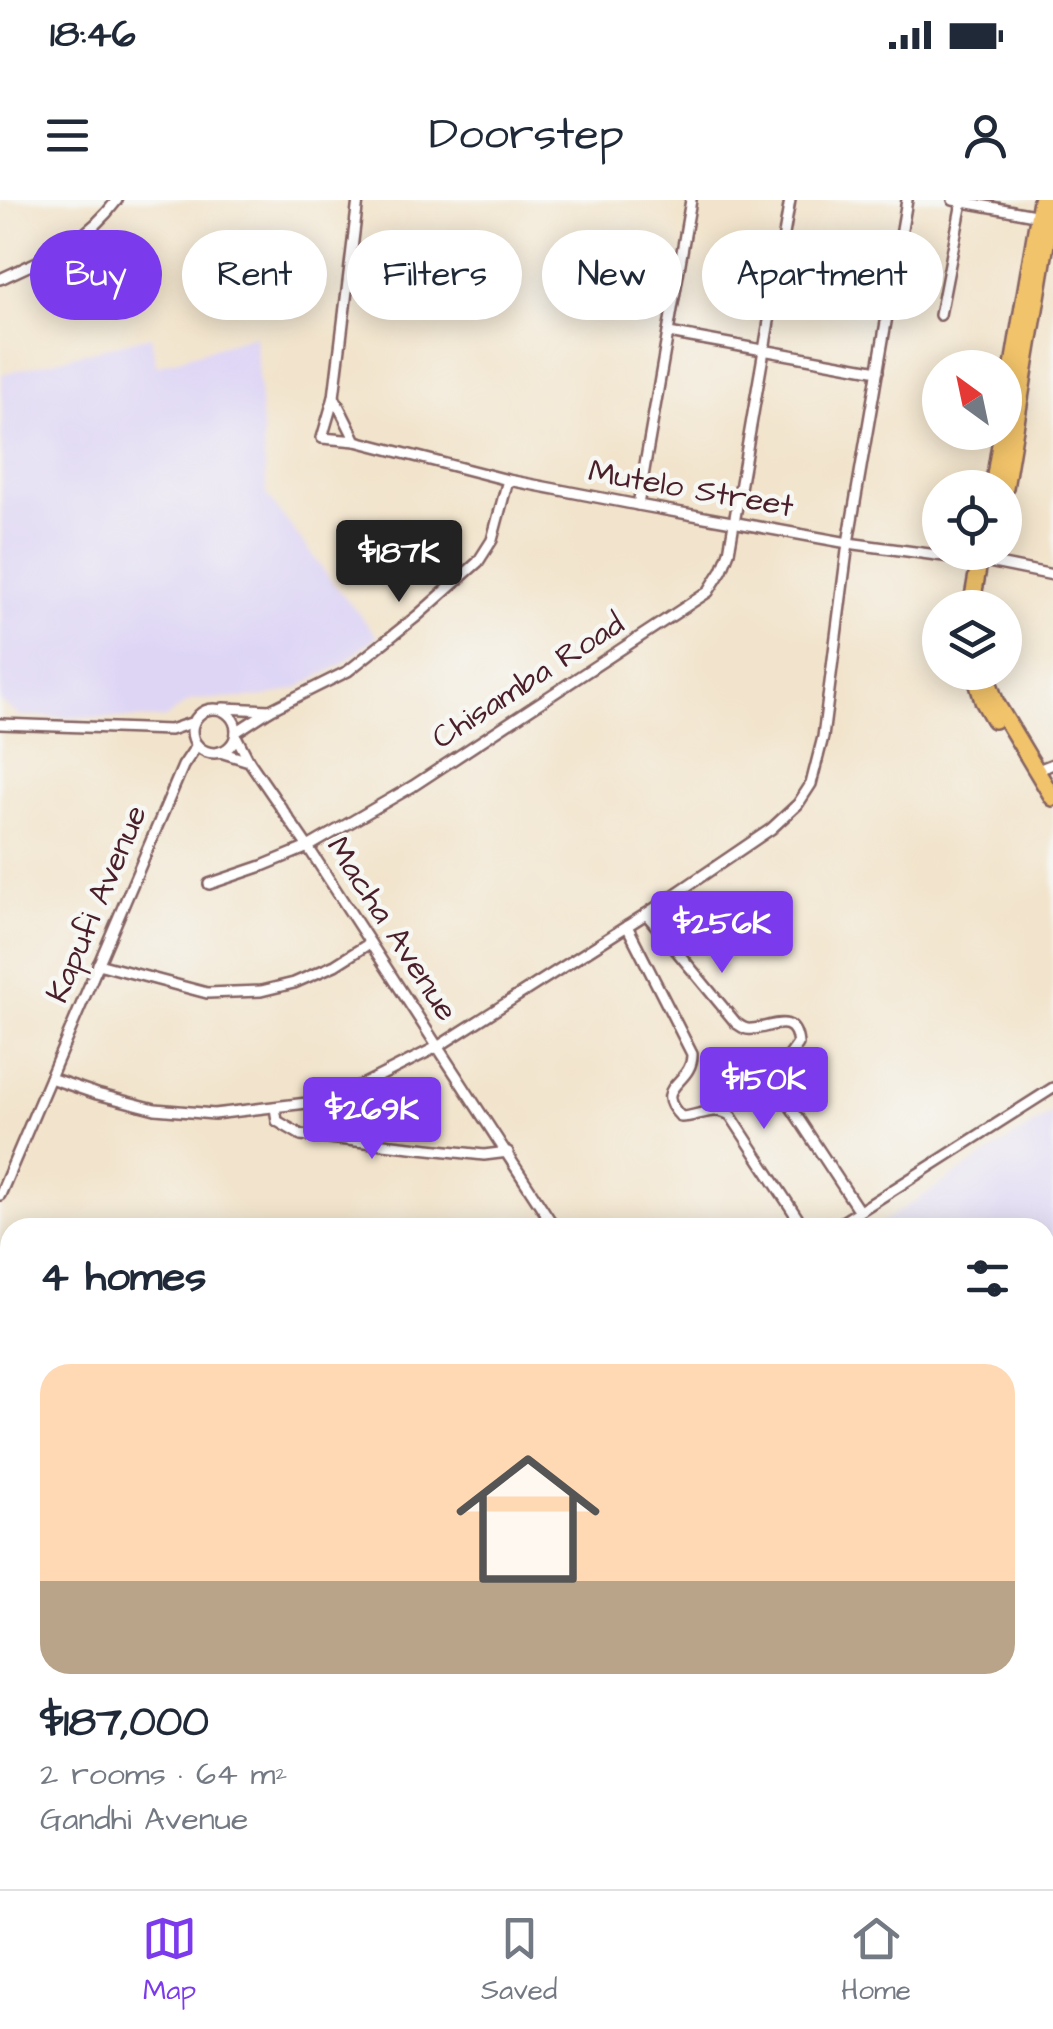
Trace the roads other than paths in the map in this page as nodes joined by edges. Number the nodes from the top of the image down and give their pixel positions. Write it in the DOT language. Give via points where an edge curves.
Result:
graph roads {
  1 [pos="117,200"];
  2 [pos="358,200"];
  3 [pos="691,200"];
  4 [pos="790,200"];
  5 [pos="908,200"];
  6 [pos="958,201"];
  7 [pos="1047,211"];
  8 [pos="0,279"];
  9 [pos="943,297"];
  10 [pos="668,332"];
  11 [pos="762,349"];
  12 [pos="1018,350"];
  13 [pos="878,371"];
  14 [pos="334,397"];
  15 [pos="356,442"];
  16 [pos="1008,470"];
  17 [pos="508,480"];
  18 [pos="638,505"];
  19 [pos="734,522"];
  20 [pos="848,542"];
  21 [pos="922,550"];
  22 [pos="1022,567"];
  23 [pos="1053,575"];
  24 [pos="980,690"];
  25 [pos="993,690"];
  26 [pos="216,709"];
  27 [pos="270,710"];
  28 [pos="194,722"];
  29 [pos="0,724"];
  30 [pos="170,730"];
  31 [pos="236,734"];
  32 [pos="196,744"];
  33 [pos="220,752"];
  34 [pos="249,761"];
  35 [pos="1045,778"];
  36 [pos="308,846"];
  37 [pos="209,884"];
  38 [pos="646,914"];
  39 [pos="627,926"];
  40 [pos="370,943"];
  41 [pos="98,964"];
  42 [pos="438,1046"];
  43 [pos="50,1078"];
  44 [pos="1053,1088"];
  45 [pos="275,1108"];
  46 [pos="508,1152"];
  47 [pos="0,1195"];
  48 [pos="859,1211"];
  49 [pos="549,1218"];
  50 [pos="797,1218"];
  51 [pos="848,1218"];
  1 -- 8 [label="street" via="75,242"];
  2 -- 14 [label="street"];
  3 -- 10 [label="street"];
  4 -- 11 [label="street, Chisamba Road"];
  5 -- 13 [label="street"];
  6 -- 7 [label="street"];
  6 -- 9 [label="street"];
  7 -- 12 [label="highway"];
  7 -- 16 [label="highway"];
  10 -- 11 [label="street"];
  10 -- 18 [label="street"];
  11 -- 13 [label="street"];
  11 -- 19 [label="street, Chisamba Road"];
  13 -- 20 [label="street"];
  14 -- 15 [label="street"];
  14 -- 15 [label="street, Mutelo Street" via="322,438"];
  15 -- 17 [label="street, Mutelo Street"];
  17 -- 18 [label="street, Mutelo Street"];
  17 -- 27 [label="street" via="492,540 478,562 348,670"];
  18 -- 19 [label="street, Mutelo Street"];
  19 -- 20 [label="street, Mutelo Street"];
  19 -- 36 [label="street, Chisamba Road" via="722,570 708,592 413,786"];
  20 -- 21 [label="street, Mutelo Street"];
  20 -- 38 [label="street" via="810,784 771,829"];
  22 -- 23 [label="street, Mutelo Street"];
  24 -- 35 [label="highway" via="992,716"];
  25 -- 35 [label="highway"];
  26 -- 27 [label="street"];
  26 -- 28 [label="street"];
  26 -- 31 [label="street" via="233,719"];
  27 -- 31 [label="street"];
  28 -- 30 [label="street"];
  28 -- 32 [label="street"];
  29 -- 30 [label="street"];
  30 -- 32 [label="street"];
  31 -- 33 [label="street"];
  31 -- 34 [label="street, Macha Avenue"];
  32 -- 33 [label="street"];
  32 -- 41 [label="street, Kapufi Avenue"];
  33 -- 34 [label="street"];
  34 -- 36 [label="street, Macha Avenue"];
  36 -- 37 [label="street, Chisamba Road"];
  36 -- 40 [label="street, Macha Avenue"];
  38 -- 39 [label="street"];
  38 -- 48 [label="street" via="736,1023 792,1028 798,1044 775,1083"];
  39 -- 42 [label="street"];
  39 -- 50 [label="street" via="692,1054 690,1070 670,1094 676,1113 686,1118 723,1110 731,1116"];
  40 -- 41 [label="street" via="294,983 261,991 207,992"];
  40 -- 42 [label="street, Macha Avenue"];
  41 -- 43 [label="street, Kapufi Avenue"];
  42 -- 45 [label="street" via="362,1085"];
  42 -- 46 [label="street, Macha Avenue"];
  43 -- 45 [label="street" via="156,1109 214,1114"];
  43 -- 47 [label="street, Kapufi Avenue"];
  44 -- 48 [label="street"];
  45 -- 46 [label="street" via="277,1120 301,1136"];
  46 -- 49 [label="street, Macha Avenue"];
  48 -- 51 [label="street"];
}
